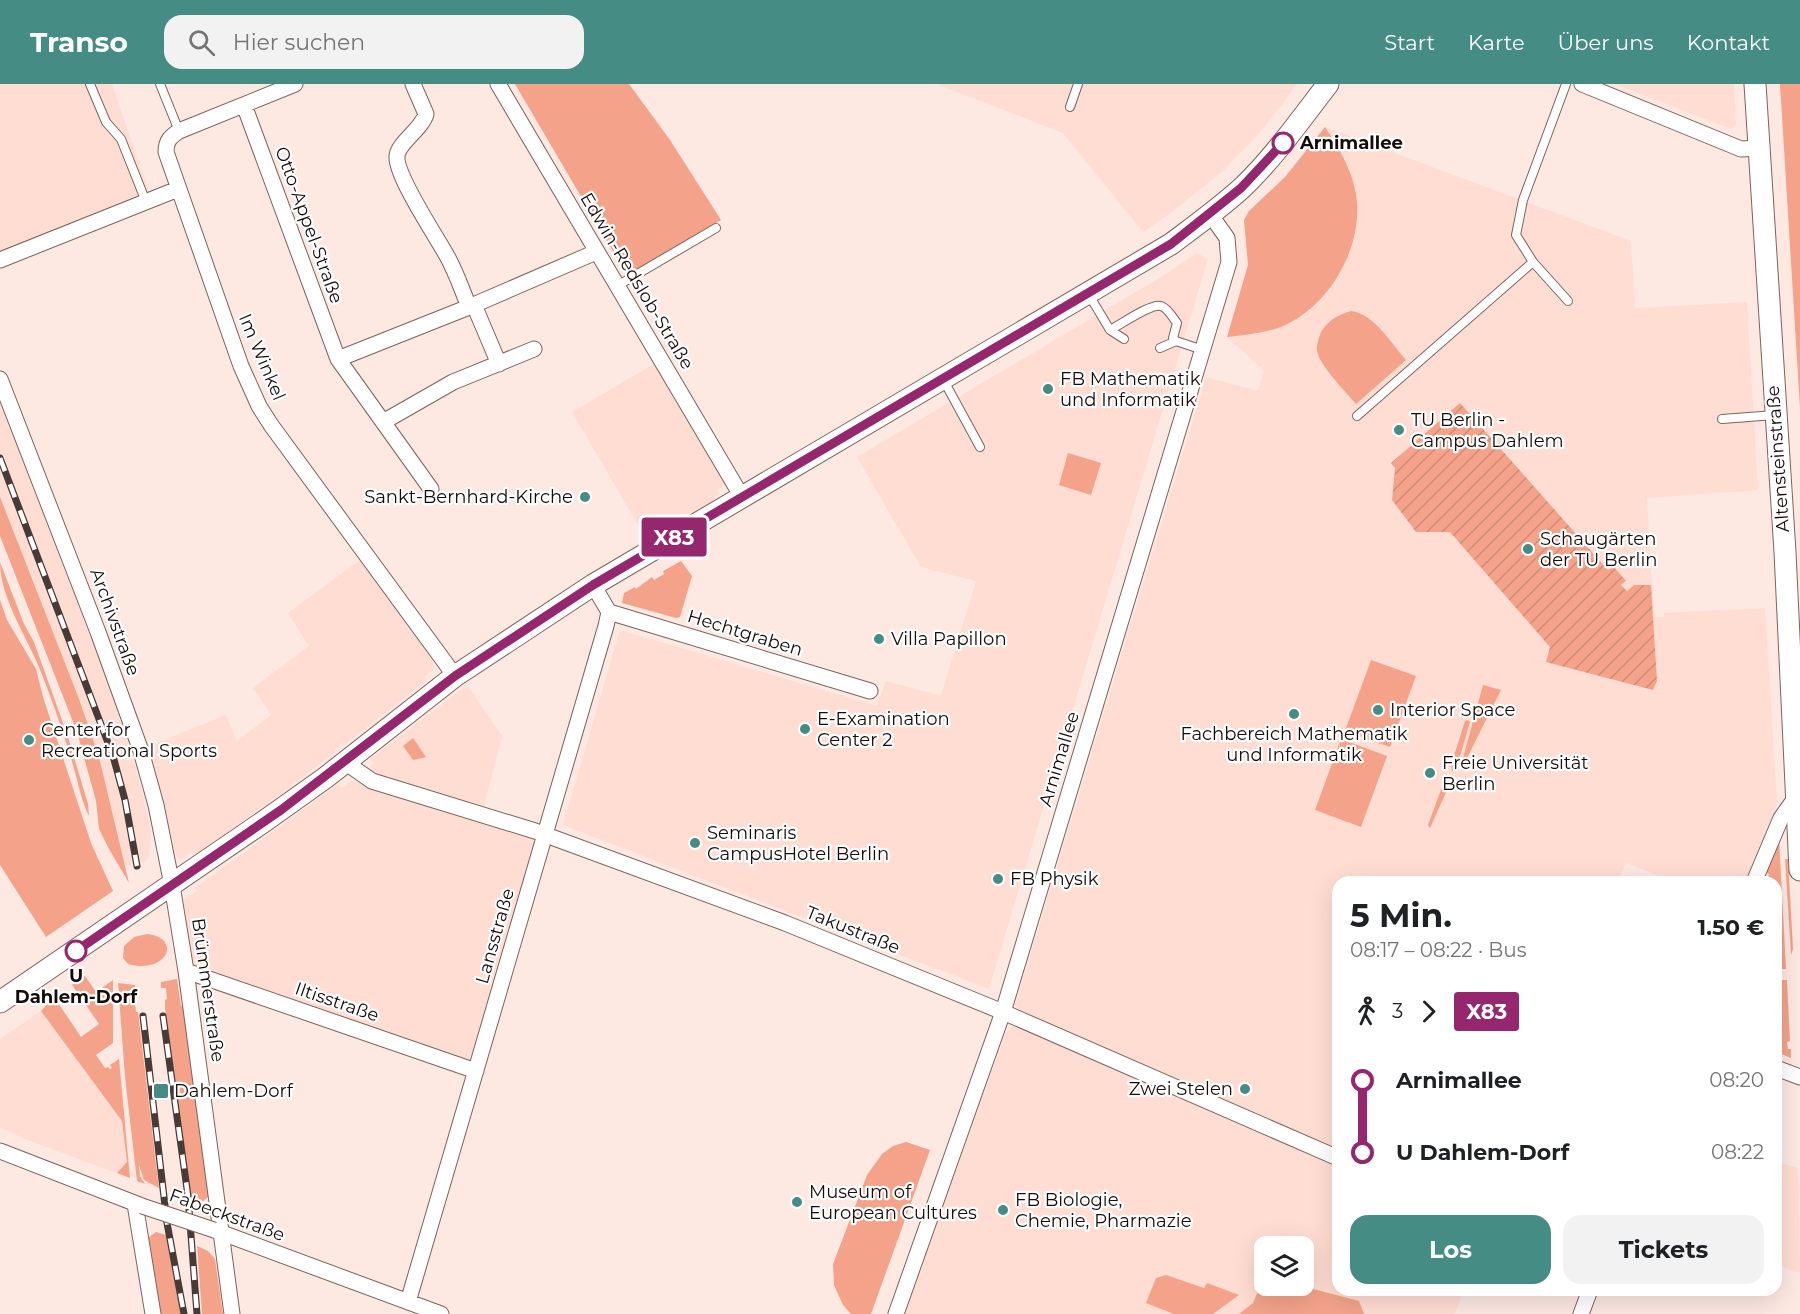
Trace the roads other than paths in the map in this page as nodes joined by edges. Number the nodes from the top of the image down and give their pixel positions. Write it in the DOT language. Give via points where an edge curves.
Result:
graph roads {
  1 [pos="90,84"];
  2 [pos="160,84"];
  3 [pos="295,84"];
  4 [pos="413,84"];
  5 [pos="498,84"];
  6 [pos="1078,84"];
  7 [pos="1566,84"];
  8 [pos="1582,84"];
  9 [pos="1755,84"];
  10 [pos="1325,85"];
  11 [pos="244,105"];
  12 [pos="1070,107"];
  13 [pos="179,131"];
  14 [pos="1759,148"];
  15 [pos="178,189"];
  16 [pos="146,202"];
  17 [pos="1210,214"];
  18 [pos="716,228"];
  19 [pos="596,252"];
  20 [pos="0,260"];
  21 [pos="1533,262"];
  22 [pos="617,286"];
  23 [pos="1088,294"];
  24 [pos="1568,301"];
  25 [pos="472,306"];
  26 [pos="1110,330"];
  27 [pos="1124,339"];
  28 [pos="1176,341"];
  29 [pos="1160,348"];
  30 [pos="534,349"];
  31 [pos="1203,350"];
  32 [pos="338,359"];
  33 [pos="499,364"];
  34 [pos="943,379"];
  35 [pos="0,380"];
  36 [pos="1775,415"];
  37 [pos="1357,416"];
  38 [pos="1722,419"];
  39 [pos="383,423"];
  40 [pos="980,447"];
  41 [pos="431,489"];
  42 [pos="742,497"];
  43 [pos="593,585"];
  44 [pos="609,612"];
  45 [pos="455,676"];
  46 [pos="870,691"];
  47 [pos="345,762"];
  48 [pos="1798,797"];
  49 [pos="546,835"];
  50 [pos="1800,870"];
  51 [pos="1757,876"];
  52 [pos="172,885"];
  53 [pos="186,971"];
  54 [pos="0,1002"];
  55 [pos="1003,1012"];
  56 [pos="1782,1070"];
  57 [pos="476,1071"];
  58 [pos="1800,1077"];
  59 [pos="0,1151"];
  60 [pos="1332,1155"];
  61 [pos="139,1205"];
  62 [pos="218,1232"];
  63 [pos="1588,1296"];
  64 [pos="408,1302"];
  65 [pos="153,1314"];
  66 [pos="232,1314"];
  67 [pos="441,1314"];
  68 [pos="896,1314"];
  69 [pos="1581,1314"];
  1 -- 16 [label="lane" via="106,122 121,139"];
  2 -- 13 [label="lane"];
  3 -- 11 [label="street"];
  4 -- 25 [label="street" via="426,114 397,158 407,186"];
  5 -- 19 [label="street, Edwin-Redslob-Straße"];
  6 -- 12 [label="lane"];
  7 -- 21 [label="lane" via="1523,200 1516,235"];
  8 -- 14 [label="street" via="1741,149"];
  9 -- 14 [label="main road, Altensteinstraße"];
  10 -- 17 [label="main road" via="1262,167"];
  11 -- 13 [label="street"];
  11 -- 32 [label="street, Otto-Appel-Straße"];
  13 -- 15 [label="street" via="166,144"];
  14 -- 36 [label="main road, Altensteinstraße"];
  15 -- 16 [label="street"];
  15 -- 45 [label="street, Im Winkel" via="241,366 271,425"];
  16 -- 20 [label="street"];
  17 -- 23 [label="main road" via="1171,244"];
  17 -- 31 [label="street, Arnimallee" via="1227,238 1229,262"];
  18 -- 22 [label="lane"];
  19 -- 22 [label="street, Edwin-Redslob-Straße"];
  19 -- 25 [label="street"];
  21 -- 24 [label="lane"];
  21 -- 37 [label="lane"];
  22 -- 42 [label="street, Edwin-Redslob-Straße"];
  23 -- 26 [label="lane"];
  23 -- 34 [label="main road"];
  25 -- 32 [label="street"];
  25 -- 33 [label="street"];
  26 -- 27 [label="lane"];
  26 -- 28 [label="lane" via="1158,305 1177,323 1173,338"];
  28 -- 29 [label="lane"];
  28 -- 31 [label="lane"];
  30 -- 33 [label="street"];
  31 -- 55 [label="street, Arnimallee"];
  32 -- 39 [label="street, Otto-Appel-Straße"];
  33 -- 39 [label="street" via="453,382"];
  34 -- 40 [label="lane"];
  34 -- 42 [label="main road"];
  35 -- 52 [label="street, Archivstraße" via="99,632 141,751"];
  36 -- 38 [label="lane"];
  36 -- 48 [label="main road, Altensteinstraße"];
  39 -- 41 [label="street, Otto-Appel-Straße"];
  42 -- 43 [label="main road"];
  43 -- 44 [label="street"];
  43 -- 45 [label="main road"];
  44 -- 46 [label="street, Hechtgraben"];
  44 -- 49 [label="street, Lansstraße"];
  45 -- 47 [label="main road"];
  47 -- 49 [label="street, Takustraße" via="372,781"];
  47 -- 52 [label="main road"];
  48 -- 50 [label="main road, Altensteinstraße"];
  48 -- 51 [label="street" via="1781,818"];
  49 -- 55 [label="street, Takustraße" via="785,923"];
  49 -- 57 [label="street, Lansstraße"];
  52 -- 53 [label="street, Brümmerstraße"];
  52 -- 54 [label="main road"];
  53 -- 57 [label="street, Iltisstraße"];
  53 -- 62 [label="street, Brümmerstraße"];
  55 -- 60 [label="street, Takustraße"];
  55 -- 68 [label="street, Arnimallee"];
  56 -- 58 [label="street"];
  57 -- 64 [label="street, Lansstraße"];
  59 -- 61 [label="street, Fabeckstraße"];
  61 -- 62 [label="street, Fabeckstraße, bridge"];
  61 -- 65 [label="street"];
  62 -- 64 [label="street, Fabeckstraße"];
  62 -- 66 [label="street, Brümmerstraße"];
  63 -- 69 [label="street"];
  64 -- 67 [label="street, Fabeckstraße"];
}
